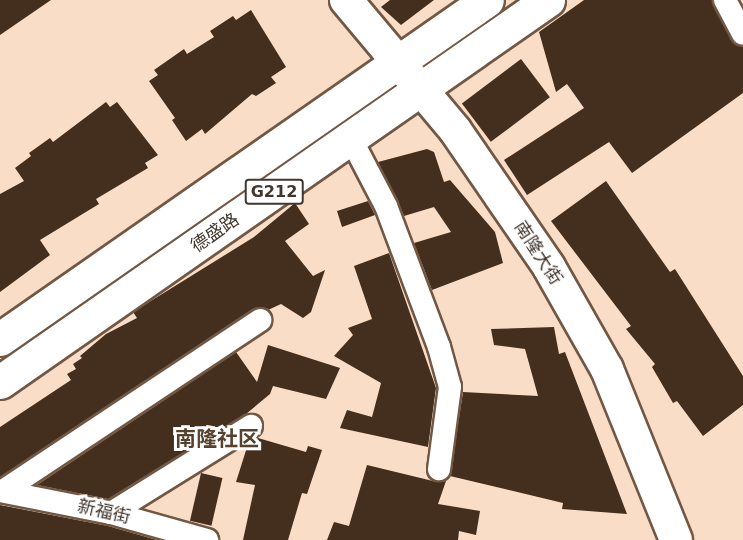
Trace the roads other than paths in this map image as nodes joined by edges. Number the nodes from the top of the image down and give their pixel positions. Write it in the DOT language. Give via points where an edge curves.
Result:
graph roads {
  1 [pos="346,0"];
  2 [pos="487,0"];
  3 [pos="548,0"];
  4 [pos="725,0"];
  5 [pos="743,34"];
  6 [pos="399,62"];
  7 [pos="422,91"];
  8 [pos="351,139"];
  9 [pos="260,320"];
  10 [pos="0,339"];
  11 [pos="0,382"];
  12 [pos="251,426"];
  13 [pos="439,469"];
  14 [pos="1,491"];
  15 [pos="111,513"];
  16 [pos="207,540"];
  17 [pos="676,540"];
  1 -- 6 [label="main road, 南隆大街"];
  2 -- 6 [label="highway, G212"];
  3 -- 7 [label="highway, 德盛路 / G212"];
  4 -- 5 [label="street"];
  6 -- 7 [label="main road, 南隆大街"];
  6 -- 10 [label="highway, G212"];
  7 -- 8 [label="highway, 德盛路 / G212"];
  7 -- 17 [label="main road, 南隆大街" via="455,130 561,287 607,369"];
  8 -- 11 [label="highway, 德盛路 / G212"];
  8 -- 13 [label="street" via="386,206 450,387"];
  9 -- 14 [label="street"];
  12 -- 15 [label="street"];
  14 -- 15 [label="street, 新福街"];
  15 -- 16 [label="street, 新福街"];
}
